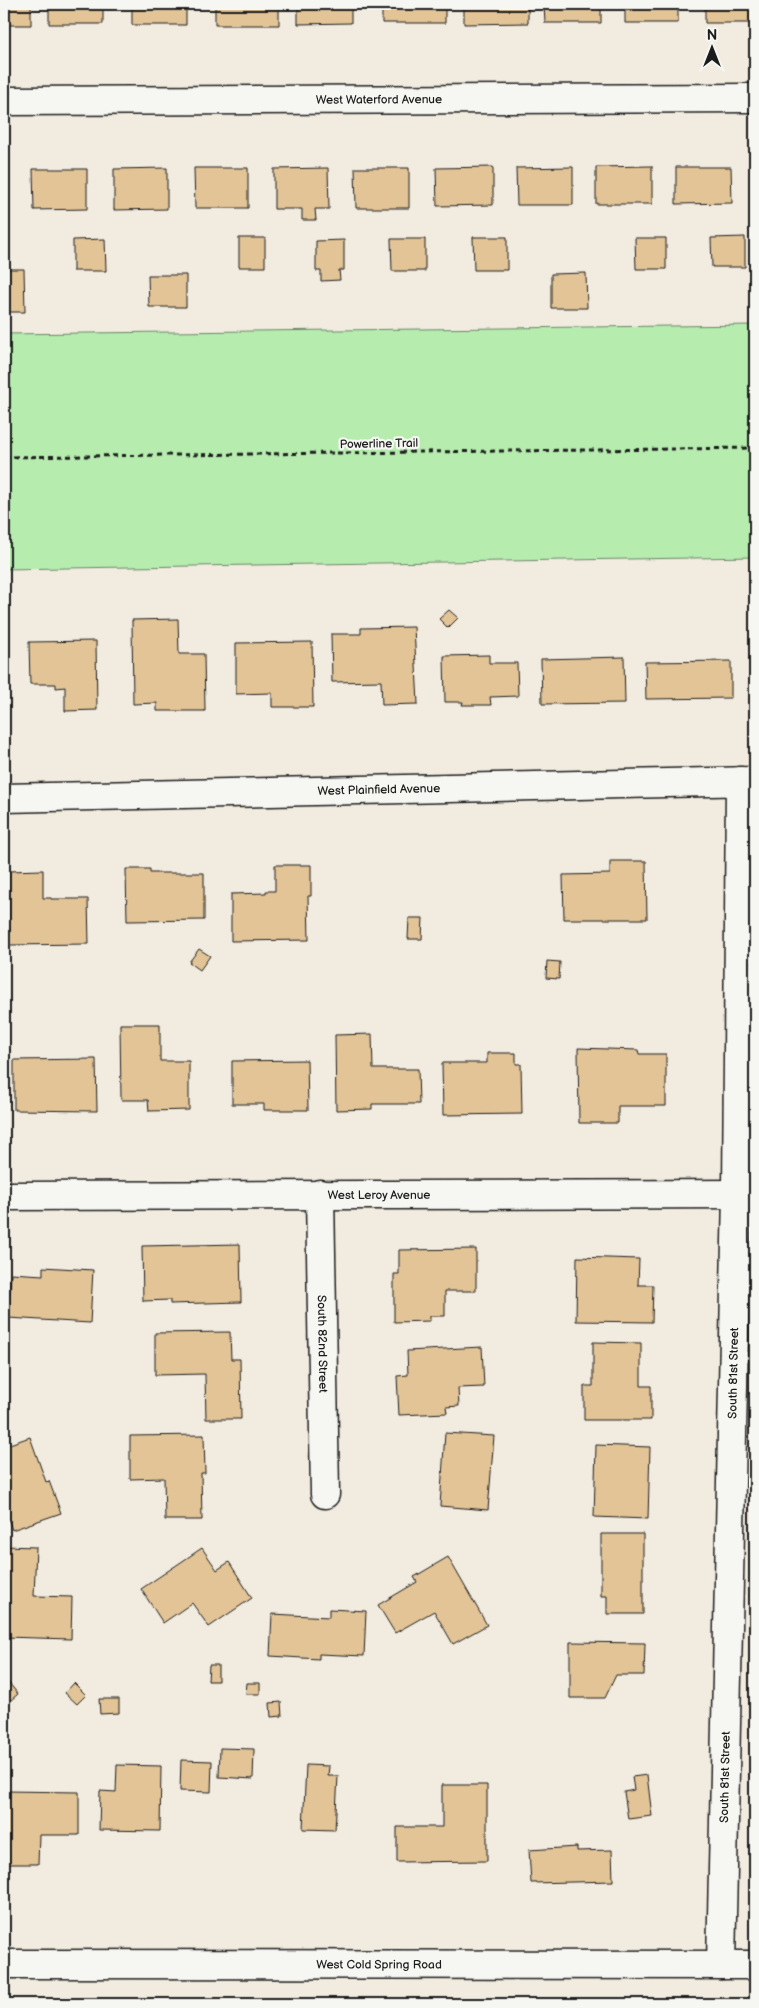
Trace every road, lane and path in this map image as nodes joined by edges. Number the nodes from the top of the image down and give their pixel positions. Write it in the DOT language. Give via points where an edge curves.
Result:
graph roads {
  1 [pos="755,98"];
  2 [pos="4,101"];
  3 [pos="755,448"];
  4 [pos="4,457"];
  5 [pos="747,781"];
  6 [pos="4,798"];
  7 [pos="320,1194"];
  8 [pos="746,1194"];
  9 [pos="4,1196"];
  10 [pos="325,1494"];
  11 [pos="4,1964"];
  12 [pos="721,1965"];
  13 [pos="755,1965"];
  1 -- 2 [label="street, West Waterford Avenue"];
  3 -- 4 [label="path, Powerline Trail"];
  5 -- 6 [label="street, West Plainfield Avenue"];
  5 -- 8 [label="street, South 81st Street"];
  7 -- 8 [label="street, West Leroy Avenue"];
  7 -- 9 [label="street, West Leroy Avenue"];
  7 -- 10 [label="street, South 82nd Street"];
  8 -- 12 [label="street, South 81st Street"];
  11 -- 12 [label="street, West Cold Spring Road"];
  12 -- 13 [label="street, West Cold Spring Road"];
}
